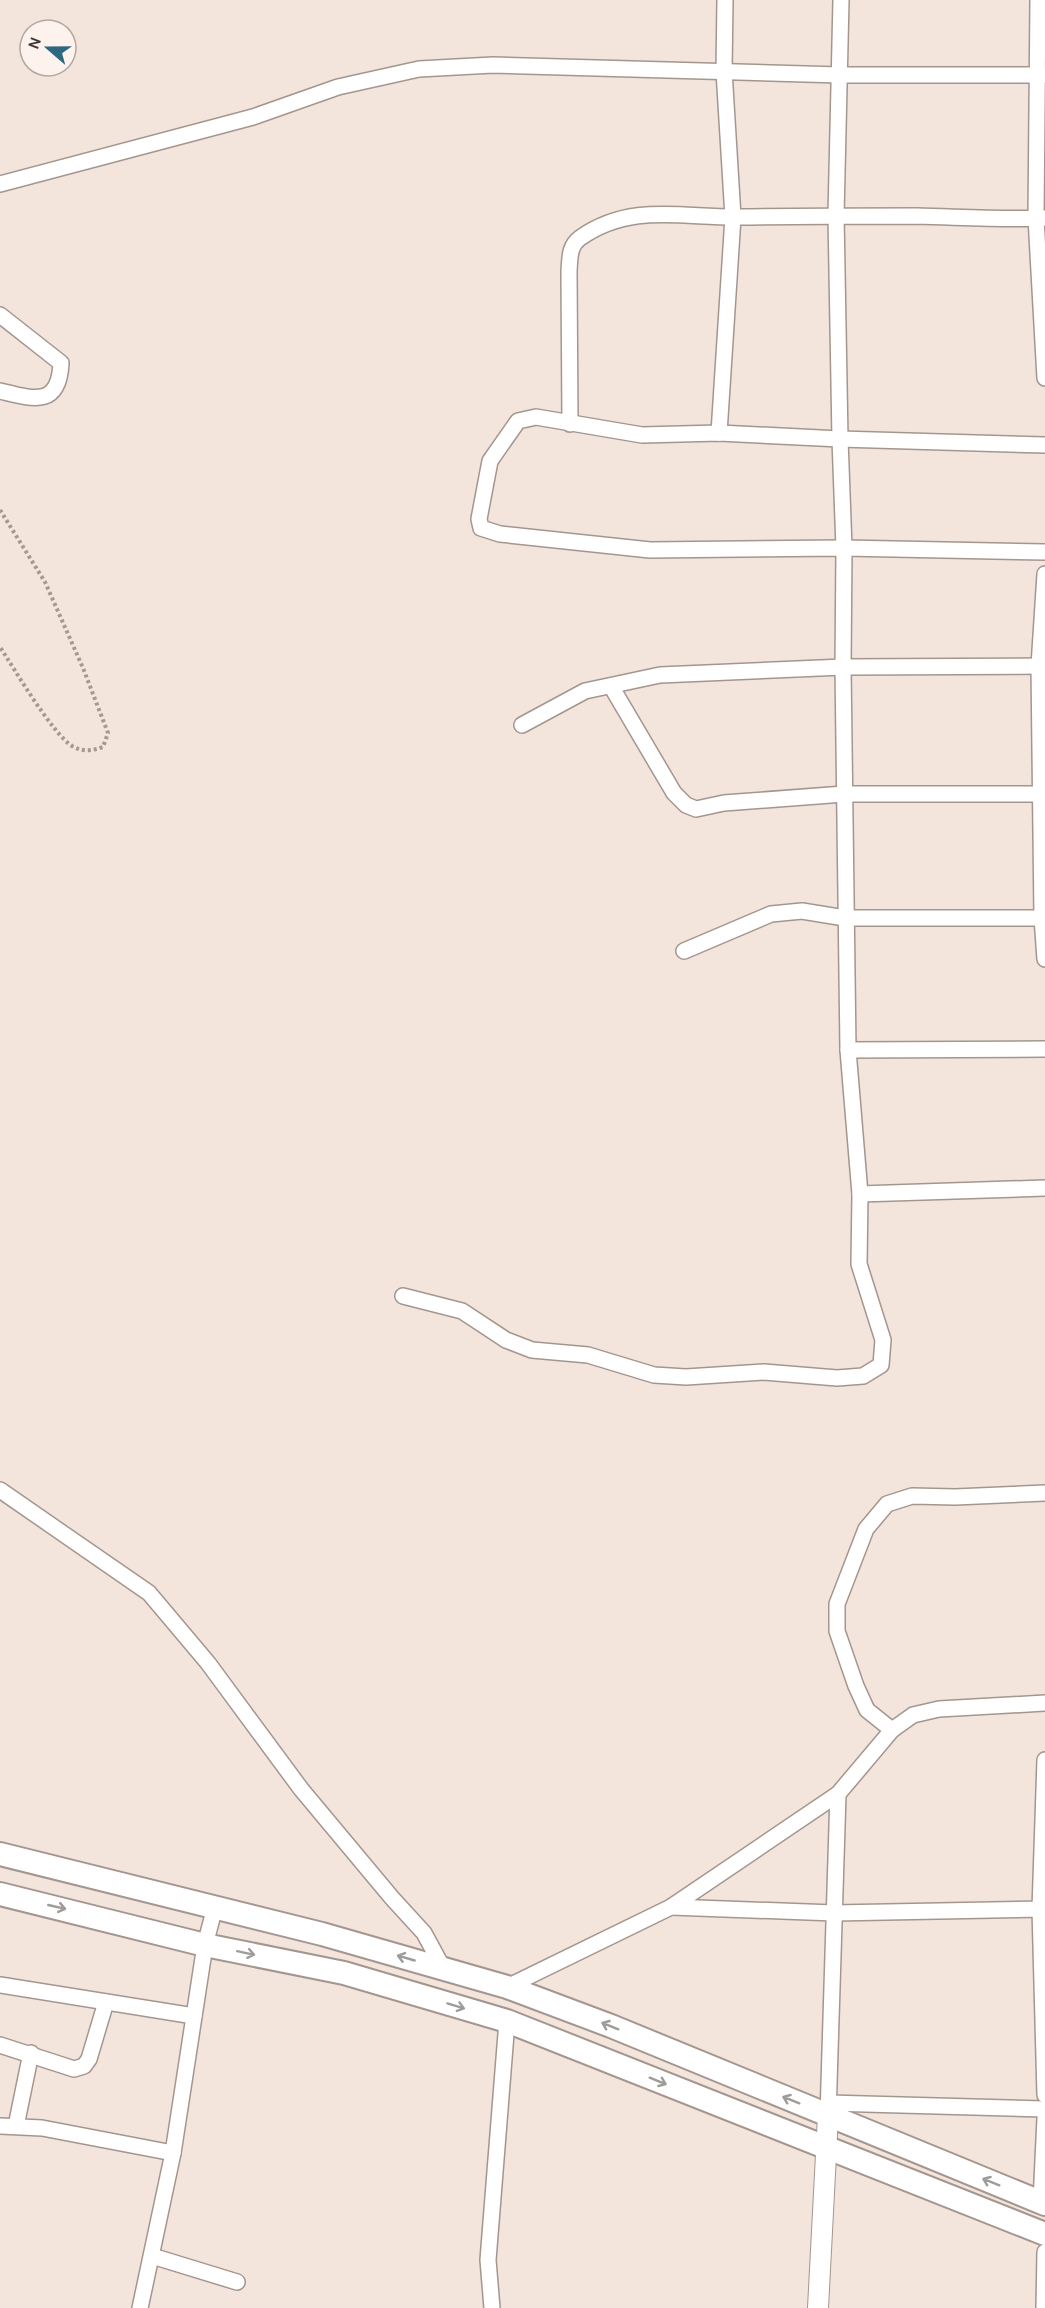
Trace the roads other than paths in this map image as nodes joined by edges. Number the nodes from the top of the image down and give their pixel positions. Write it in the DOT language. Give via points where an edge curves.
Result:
graph roads {
  1 [pos="725,0"];
  2 [pos="841,0"];
  3 [pos="1038,0"];
  4 [pos="724,71"];
  5 [pos="840,75"];
  6 [pos="1042,75"];
  7 [pos="0,183"];
  8 [pos="836,215"];
  9 [pos="733,217"];
  10 [pos="1040,218"];
  11 [pos="0,315"];
  12 [pos="1044,341"];
  13 [pos="1045,378"];
  14 [pos="0,390"];
  15 [pos="570,424"];
  16 [pos="719,433"];
  17 [pos="840,439"];
  18 [pos="1045,445"];
  19 [pos="844,548"];
  20 [pos="1045,552"];
  21 [pos="1045,574"];
  22 [pos="1042,666"];
  23 [pos="843,667"];
  24 [pos="611,686"];
  25 [pos="522,725"];
  26 [pos="844,794"];
  27 [pos="1043,794"];
  28 [pos="845,918"];
  29 [pos="1044,918"];
  30 [pos="684,951"];
  31 [pos="1045,959"];
  32 [pos="1045,1049"];
  33 [pos="848,1050"];
  34 [pos="1045,1188"];
  35 [pos="860,1194"];
  36 [pos="403,1296"];
  37 [pos="0,1490"];
  38 [pos="1045,1493"];
  39 [pos="1045,1703"];
  40 [pos="892,1730"];
  41 [pos="1045,1760"];
  42 [pos="838,1794"];
  43 [pos="0,1854"];
  44 [pos="0,1894"];
  45 [pos="215,1907"];
  46 [pos="671,1907"];
  47 [pos="1042,1909"];
  48 [pos="834,1913"];
  49 [pos="205,1944"];
  50 [pos="443,1968"];
  51 [pos="0,1985"];
  52 [pos="507,1986"];
  53 [pos="106,2002"];
  54 [pos="194,2016"];
  55 [pos="507,2021"];
  56 [pos="0,2045"];
  57 [pos="31,2053"];
  58 [pos="1045,2095"];
  59 [pos="1045,2109"];
  60 [pos="829,2110"];
  61 [pos="1045,2118"];
  62 [pos="0,2126"];
  63 [pos="16,2126"];
  64 [pos="826,2147"];
  65 [pos="173,2153"];
  66 [pos="1043,2203"];
  67 [pos="1045,2234"];
  68 [pos="1045,2252"];
  69 [pos="152,2256"];
  70 [pos="237,2282"];
  71 [pos="140,2308"];
  72 [pos="492,2308"];
  73 [pos="818,2308"];
  74 [pos="1044,2308"];
  1 -- 4 [label="street"];
  2 -- 5 [label="street"];
  3 -- 6 [label="street"];
  4 -- 5 [label="street"];
  4 -- 7 [label="street" via="493,65 419,69 338,87 253,117"];
  4 -- 9 [label="street"];
  5 -- 6 [label="street"];
  5 -- 8 [label="street"];
  6 -- 10 [label="street"];
  8 -- 9 [label="street"];
  8 -- 10 [label="street"];
  8 -- 17 [label="street"];
  9 -- 15 [label="street" via="660,213 630,217 606,225 572,247"];
  9 -- 16 [label="street"];
  10 -- 12 [label="street"];
  11 -- 14 [label="street" via="61,363 56,390 45,397"];
  12 -- 13 [label="street"];
  15 -- 16 [label="street" via="642,435"];
  15 -- 19 [label="street" via="536,417 518,421 490,461 479,519 481,528 500,534 650,550"];
  16 -- 17 [label="street"];
  17 -- 18 [label="street"];
  17 -- 19 [label="street"];
  19 -- 20 [label="street"];
  19 -- 23 [label="street"];
  21 -- 22 [label="street"];
  22 -- 23 [label="street"];
  22 -- 27 [label="street"];
  23 -- 24 [label="street" via="660,675"];
  23 -- 26 [label="street"];
  24 -- 25 [label="street" via="585,691"];
  24 -- 26 [label="street" via="674,793 686,805 696,809 724,803"];
  26 -- 27 [label="street"];
  26 -- 28 [label="street"];
  27 -- 29 [label="street"];
  28 -- 29 [label="street"];
  28 -- 30 [label="street" via="802,911 771,914"];
  28 -- 33 [label="street"];
  29 -- 31 [label="street"];
  32 -- 33 [label="street"];
  33 -- 35 [label="street"];
  34 -- 35 [label="street"];
  35 -- 36 [label="street" via="859,1264 883,1340 881,1365 863,1376 837,1378 764,1372 654,1375 588,1355 532,1350 506,1340 462,1311"];
  37 -- 50 [label="street" via="149,1593 208,1663 301,1789 424,1933"];
  38 -- 40 [label="street" via="912,1496 887,1504 866,1529 837,1604 837,1631 867,1710"];
  39 -- 40 [label="street" via="939,1708 913,1715"];
  40 -- 42 [label="street"];
  41 -- 47 [label="street"];
  42 -- 46 [label="street"];
  42 -- 48 [label="street"];
  43 -- 45 [label="main road"];
  44 -- 49 [label="main road, one-way"];
  45 -- 49 [label="street"];
  50 -- 45 [label="main road, one-way"];
  46 -- 48 [label="street"];
  46 -- 52 [label="street"];
  47 -- 48 [label="street"];
  47 -- 58 [label="street"];
  48 -- 60 [label="street"];
  49 -- 54 [label="street"];
  49 -- 55 [label="main road, one-way" via="344,1973"];
  50 -- 52 [label="main road"];
  51 -- 53 [label="street"];
  60 -- 52 [label="main road, one-way"];
  53 -- 54 [label="street"];
  53 -- 57 [label="street" via="84,2066 74,2069"];
  54 -- 65 [label="street"];
  55 -- 64 [label="main road, one-way"];
  55 -- 72 [label="street" via="488,2260"];
  56 -- 57 [label="street"];
  57 -- 63 [label="street"];
  59 -- 60 [label="street"];
  60 -- 64 [label="street"];
  66 -- 60 [label="main road, one-way"];
  61 -- 66 [label="street"];
  62 -- 63 [label="street"];
  63 -- 65 [label="street"];
  64 -- 67 [label="main road"];
  64 -- 73 [label="street"];
  65 -- 69 [label="street"];
  68 -- 74 [label="street"];
  69 -- 70 [label="street"];
  69 -- 71 [label="street"];
}
